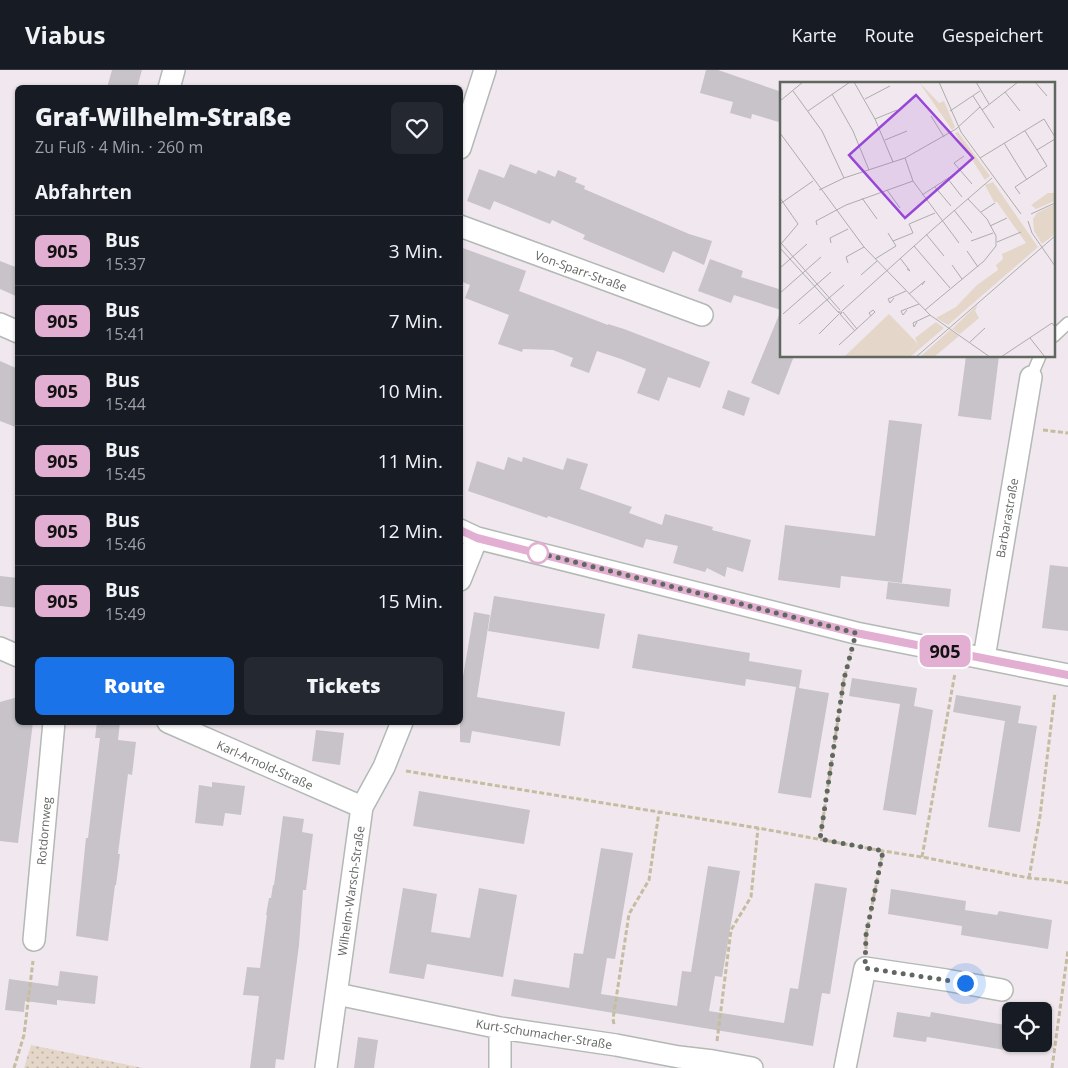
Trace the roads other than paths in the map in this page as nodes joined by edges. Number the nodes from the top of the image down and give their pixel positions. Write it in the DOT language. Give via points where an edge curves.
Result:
graph roads {
  1 [pos="174,70"];
  2 [pos="485,70"];
  3 [pos="170,85"];
  4 [pos="463,139"];
  5 [pos="463,227"];
  6 [pos="702,315"];
  7 [pos="1068,323"];
  8 [pos="0,324"];
  9 [pos="15,331"];
  10 [pos="1056,334"];
  11 [pos="1039,358"];
  12 [pos="1031,377"];
  13 [pos="469,534"];
  14 [pos="463,565"];
  15 [pos="0,648"];
  16 [pos="15,655"];
  17 [pos="984,658"];
  18 [pos="1062,674"];
  19 [pos="54,725"];
  20 [pos="175,725"];
  21 [pos="401,725"];
  22 [pos="362,807"];
  23 [pos="34,940"];
  24 [pos="1002,990"];
  25 [pos="337,994"];
  26 [pos="500,1028"];
  27 [pos="679,1063"];
  28 [pos="326,1068"];
  29 [pos="500,1068"];
  30 [pos="752,1068"];
  31 [pos="845,1068"];
  1 -- 3 [label="street"];
  2 -- 4 [label="street"];
  5 -- 6 [label="street, Von-Sparr-Straße"];
  7 -- 10 [label="lane"];
  8 -- 9 [label="street"];
  11 -- 12 [label="lane"];
  12 -- 17 [label="street, Barbarastraße"];
  13 -- 14 [label="street"];
  13 -- 17 [label="street" via="856,633"];
  15 -- 16 [label="street"];
  17 -- 18 [label="street"];
  19 -- 23 [label="street, Rotdornweg"];
  20 -- 22 [label="street, Karl-Arnold-Straße"];
  21 -- 22 [label="street, Wilhelm-Warsch-Straße" via="384,767"];
  22 -- 25 [label="street, Wilhelm-Warsch-Straße"];
  24 -- 31 [label="street" via="865,968"];
  25 -- 26 [label="street, Kurt-Schumacher-Straße"];
  25 -- 28 [label="street, Wilhelm-Warsch-Straße"];
  26 -- 27 [label="street, Kurt-Schumacher-Straße" via="616,1045"];
  26 -- 29 [label="street"];
  27 -- 30 [label="street, Kurt-Schumacher-Straße" via="712,1061"];
}
